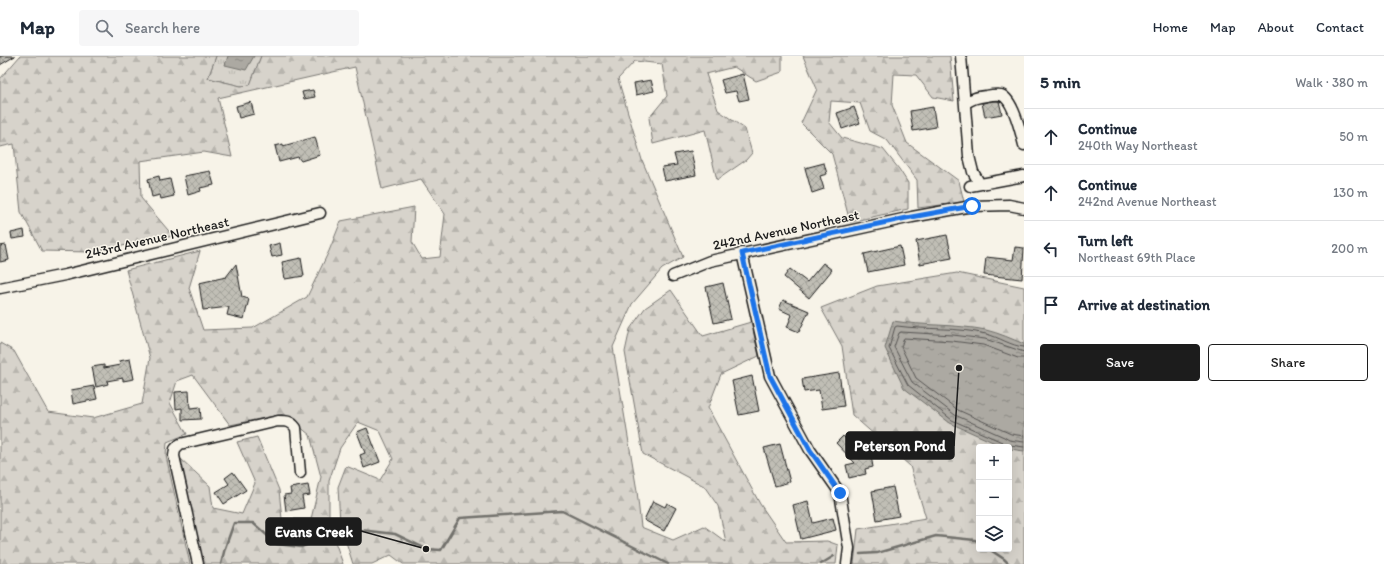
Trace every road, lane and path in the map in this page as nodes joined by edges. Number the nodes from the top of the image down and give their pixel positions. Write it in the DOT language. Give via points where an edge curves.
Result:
graph roads {
  1 [pos="961,56"];
  2 [pos="966,103"];
  3 [pos="1024,145"];
  4 [pos="1024,176"];
  5 [pos="1024,208"];
  6 [pos="320,214"];
  7 [pos="742,253"];
  8 [pos="673,276"];
  9 [pos="0,288"];
  10 [pos="300,473"];
  11 [pos="198,564"];
  12 [pos="847,564"];
  1 -- 2 [label="street"];
  2 -- 3 [label="street" via="971,99 992,94 1002,95 1016,116"];
  2 -- 4 [label="street" via="969,156 975,185"];
  5 -- 7 [label="street, 242nd Avenue Northeast" via="1009,205 972,206"];
  6 -- 9 [label="street, 243rd Avenue Northeast"];
  7 -- 8 [label="street, 242nd Avenue Northeast" via="710,261"];
  7 -- 12 [label="street" via="770,376 810,450 840,493 849,548"];
  10 -- 11 [label="street" via="296,428 286,420 180,444 175,449 174,456"];
}
